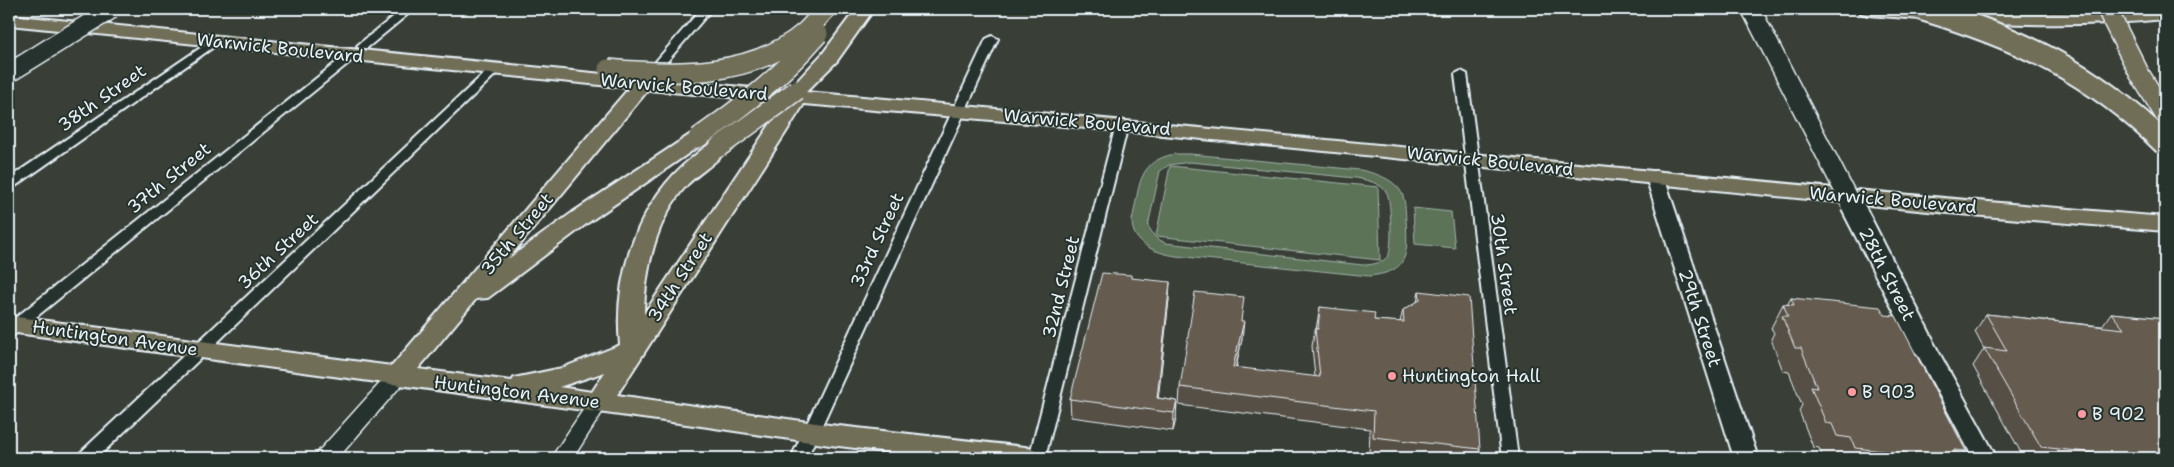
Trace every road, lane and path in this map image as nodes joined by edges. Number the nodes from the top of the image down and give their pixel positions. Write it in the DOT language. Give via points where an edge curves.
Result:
graph roads {
  1 [pos="112,9"];
  2 [pos="409,9"];
  3 [pos="707,9"];
  4 [pos="826,9"];
  5 [pos="836,9"];
  6 [pos="865,9"];
  7 [pos="1751,9"];
  8 [pos="1868,9"];
  9 [pos="1922,9"];
  10 [pos="2107,9"];
  11 [pos="2165,13"];
  12 [pos="9,20"];
  13 [pos="992,39"];
  14 [pos="215,41"];
  15 [pos="358,50"];
  16 [pos="495,70"];
  17 [pos="9,73"];
  18 [pos="1460,74"];
  19 [pos="642,84"];
  20 [pos="799,96"];
  21 [pos="958,110"];
  22 [pos="2165,115"];
  23 [pos="1122,125"];
  24 [pos="2165,144"];
  25 [pos="1471,159"];
  26 [pos="1655,177"];
  27 [pos="9,184"];
  28 [pos="2165,224"];
  29 [pos="441,324"];
  30 [pos="11,326"];
  31 [pos="634,349"];
  32 [pos="201,350"];
  33 [pos="397,377"];
  34 [pos="484,389"];
  35 [pos="598,403"];
  36 [pos="811,433"];
  37 [pos="1739,434"];
  38 [pos="1979,453"];
  39 [pos="86,458"];
  40 [pos="326,458"];
  41 [pos="562,458"];
  42 [pos="799,458"];
  43 [pos="1025,458"];
  44 [pos="1037,458"];
  45 [pos="1510,458"];
  46 [pos="1746,458"];
  47 [pos="1754,458"];
  1 -- 17 [label="main road, bridge"];
  2 -- 15 [label="street, 37th Street"];
  3 -- 19 [label="street, 35th Street"];
  4 -- 15 [label="main road, bridge" via="811,28 791,43 762,57 741,64 678,74"];
  5 -- 29 [label="main road, bridge" via="787,70 746,105 552,237"];
  6 -- 31 [label="main road, bridge" via="811,77 698,163 675,186 649,226 635,281 630,316"];
  7 -- 38 [label="main road, 28th Street, bridge"];
  8 -- 11 [label="highway" via="2031,20 2103,19"];
  9 -- 24 [label="highway, bridge" via="1990,31 2059,62 2110,93"];
  10 -- 22 [label="main road, bridge" via="2138,73"];
  12 -- 14 [label="main road, Warwick Boulevard"];
  13 -- 21 [label="street, 33rd Street"];
  14 -- 15 [label="main road, Warwick Boulevard"];
  14 -- 27 [label="street, 38th Street"];
  15 -- 16 [label="main road, Warwick Boulevard"];
  15 -- 30 [label="street, 37th Street"];
  16 -- 19 [label="main road, Warwick Boulevard"];
  16 -- 32 [label="street, 36th Street"];
  18 -- 25 [label="street, 30th Street"];
  19 -- 20 [label="main road, Warwick Boulevard"];
  19 -- 29 [label="main road, 35th Street"];
  20 -- 21 [label="main road, Warwick Boulevard"];
  20 -- 31 [label="main road, 34th Street"];
  21 -- 23 [label="main road, Warwick Boulevard"];
  21 -- 36 [label="street, 33rd Street"];
  23 -- 25 [label="main road, Warwick Boulevard"];
  23 -- 44 [label="street, 32nd Street"];
  25 -- 26 [label="main road, Warwick Boulevard"];
  25 -- 45 [label="street, 30th Street"];
  26 -- 28 [label="main road, Warwick Boulevard"];
  26 -- 37 [label="main road, 29th Street"];
  29 -- 33 [label="main road, 35th Street"];
  30 -- 32 [label="main road, Huntington Avenue"];
  31 -- 34 [label="main road" via="573,376"];
  31 -- 35 [label="main road, 34th Street"];
  32 -- 33 [label="main road, Huntington Avenue"];
  32 -- 39 [label="street, 36th Street"];
  33 -- 34 [label="main road, Huntington Avenue"];
  33 -- 40 [label="street, 35th Street"];
  34 -- 35 [label="main road, Huntington Avenue"];
  35 -- 36 [label="main road, Huntington Avenue"];
  35 -- 41 [label="street, 34th Street"];
  36 -- 42 [label="street, 33rd Street"];
  36 -- 43 [label="main road, Huntington Avenue"];
  37 -- 46 [label="main road, 29th Street"];
  37 -- 47 [label="main road"];
}
